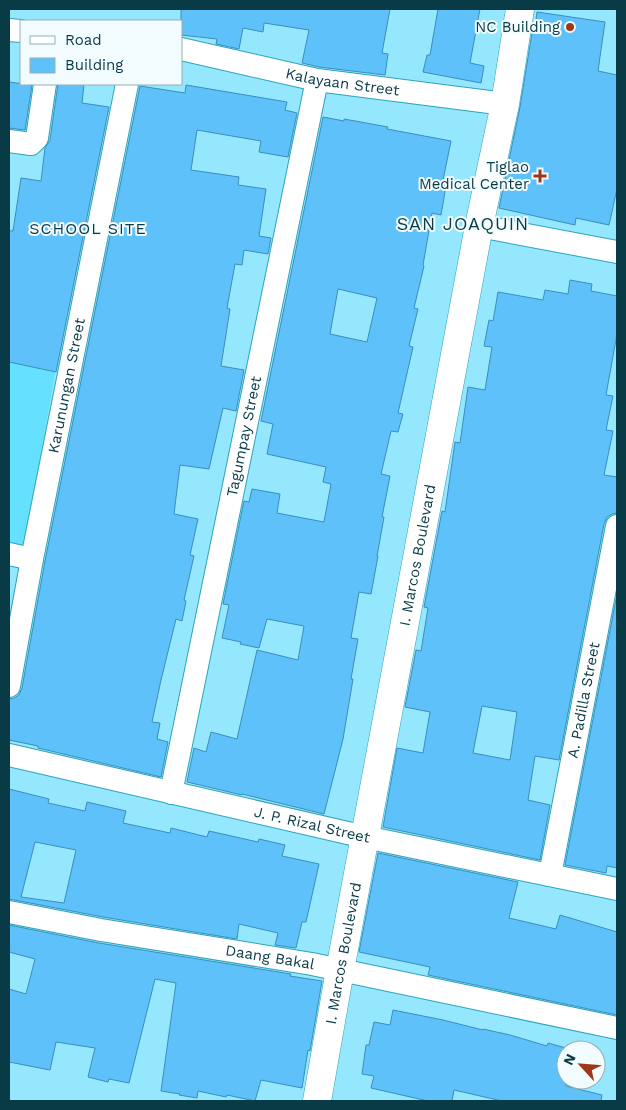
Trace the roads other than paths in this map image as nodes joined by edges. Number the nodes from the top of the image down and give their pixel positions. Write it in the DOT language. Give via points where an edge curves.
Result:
graph roads {
  1 [pos="520,9"];
  2 [pos="182,49"];
  3 [pos="317,80"];
  4 [pos="45,85"];
  5 [pos="127,85"];
  6 [pos="505,104"];
  7 [pos="9,141"];
  8 [pos="479,226"];
  9 [pos="617,252"];
  10 [pos="617,526"];
  11 [pos="9,554"];
  12 [pos="32,559"];
  13 [pos="9,686"];
  14 [pos="9,756"];
  15 [pos="171,793"];
  16 [pos="365,837"];
  17 [pos="550,875"];
  18 [pos="617,889"];
  19 [pos="9,912"];
  20 [pos="340,970"];
  21 [pos="617,1028"];
  22 [pos="317,1101"];
  1 -- 6 [label="street, I. Marcos Boulevard"];
  2 -- 3 [label="street, Kalayaan Street"];
  3 -- 6 [label="street, Kalayaan Street"];
  3 -- 15 [label="street, Tagumpay Street"];
  4 -- 7 [label="street" via="37,138 31,144"];
  5 -- 12 [label="street, Karunungan Street"];
  6 -- 8 [label="street, I. Marcos Boulevard"];
  8 -- 9 [label="street"];
  8 -- 16 [label="street, I. Marcos Boulevard"];
  10 -- 17 [label="street, A. Padilla Street"];
  11 -- 12 [label="street"];
  12 -- 13 [label="street, Karunungan Street"];
  14 -- 15 [label="street, J. P. Rizal Street"];
  15 -- 16 [label="street, J. P. Rizal Street"];
  16 -- 17 [label="street, J. P. Rizal Street"];
  16 -- 20 [label="street, I. Marcos Boulevard"];
  17 -- 18 [label="street, J. P. Rizal Street"];
  19 -- 20 [label="street, Daang Bakal"];
  20 -- 21 [label="street, Daang Bakal"];
  20 -- 22 [label="street, I. Marcos Boulevard"];
}
